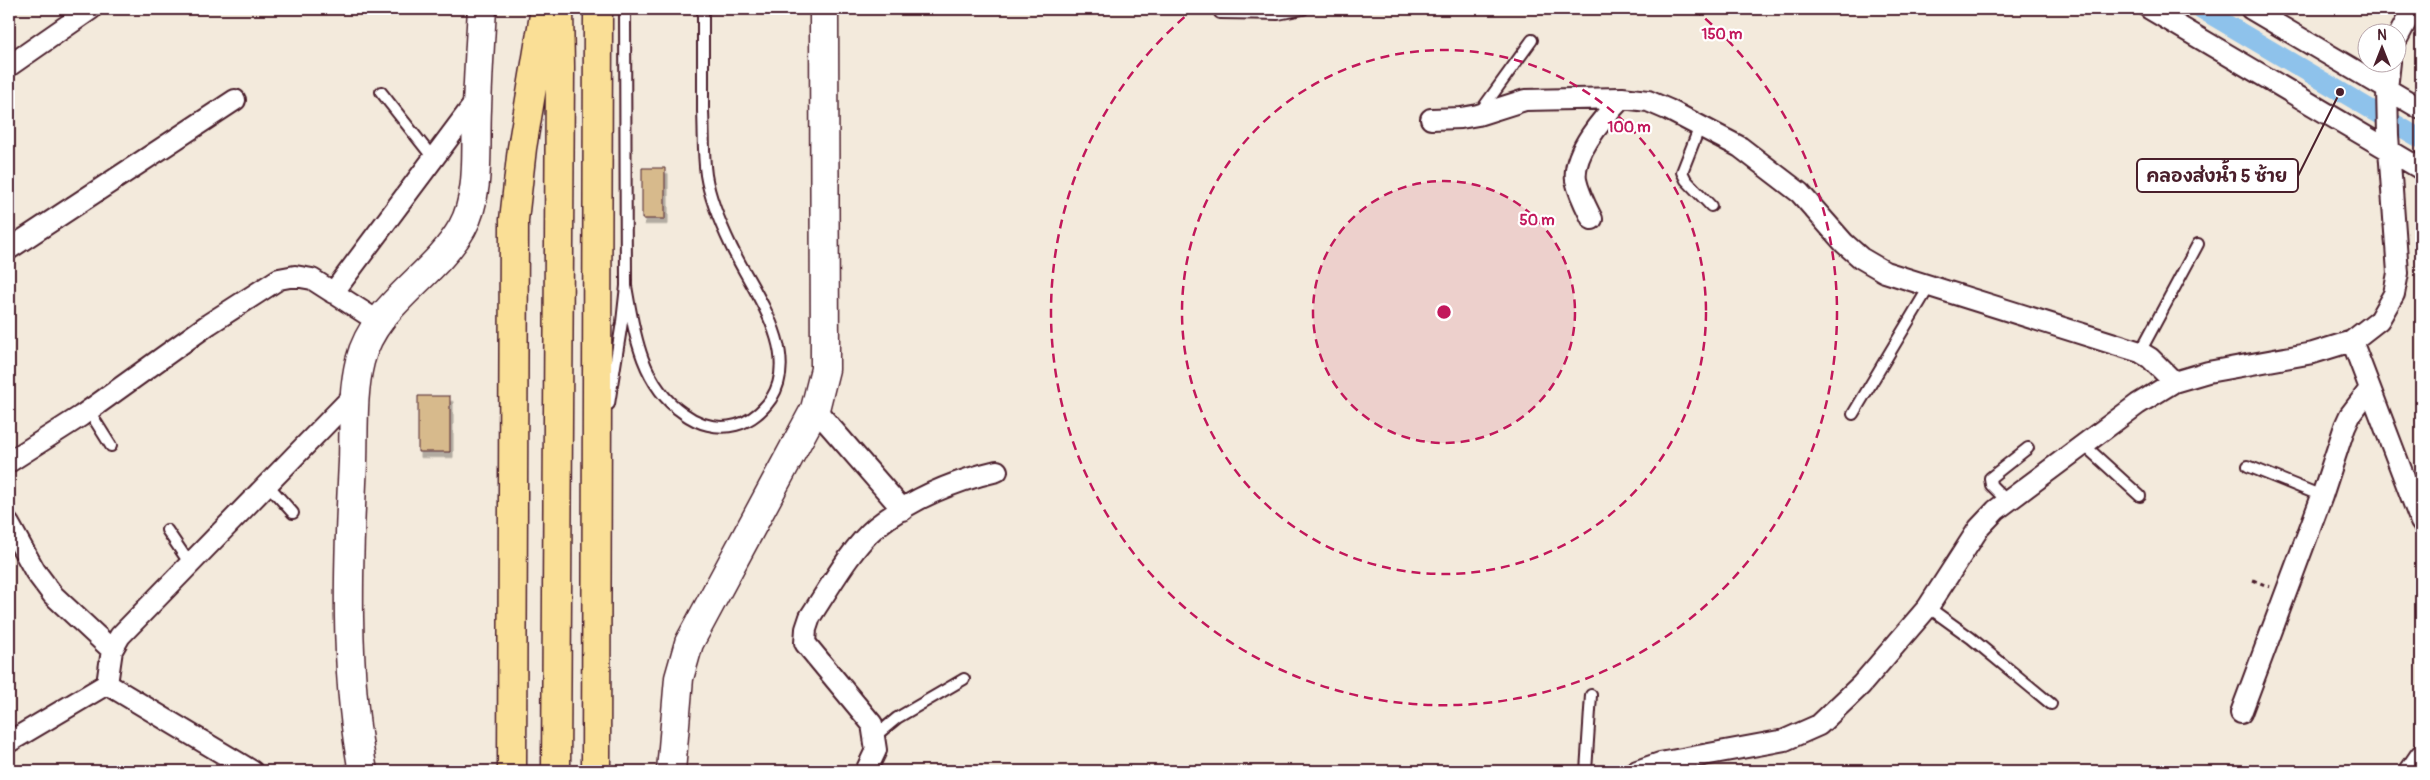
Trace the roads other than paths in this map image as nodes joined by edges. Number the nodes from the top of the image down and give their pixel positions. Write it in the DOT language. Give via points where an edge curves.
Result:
graph roads {
  1 [pos="92,9"];
  2 [pos="482,9"];
  3 [pos="545,9"];
  4 [pos="559,9"];
  5 [pos="598,9"];
  6 [pos="625,9"];
  7 [pos="702,9"];
  8 [pos="824,9"];
  9 [pos="1303,9"];
  10 [pos="2150,9"];
  11 [pos="2251,9"];
  12 [pos="2411,10"];
  13 [pos="1220,13"];
  14 [pos="2405,22"];
  15 [pos="1532,40"];
  16 [pos="9,66"];
  17 [pos="2389,72"];
  18 [pos="381,92"];
  19 [pos="2387,94"];
  20 [pos="1622,98"];
  21 [pos="235,100"];
  22 [pos="477,100"];
  23 [pos="2421,109"];
  24 [pos="1478,115"];
  25 [pos="1431,119"];
  26 [pos="1700,126"];
  27 [pos="2389,143"];
  28 [pos="434,158"];
  29 [pos="2421,169"];
  30 [pos="1711,206"];
  31 [pos="1592,219"];
  32 [pos="2198,244"];
  33 [pos="9,249"];
  34 [pos="626,286"];
  35 [pos="1929,287"];
  36 [pos="333,293"];
  37 [pos="379,322"];
  38 [pos="2352,341"];
  39 [pos="2140,352"];
  40 [pos="2174,382"];
  41 [pos="2370,390"];
  42 [pos="356,394"];
  43 [pos="815,409"];
  44 [pos="89,410"];
  45 [pos="1853,414"];
  46 [pos="2083,444"];
  47 [pos="111,446"];
  48 [pos="2028,448"];
  49 [pos="9,462"];
  50 [pos="2248,466"];
  51 [pos="597,467"];
  52 [pos="997,471"];
  53 [pos="268,485"];
  54 [pos="2140,496"];
  55 [pos="2322,496"];
  56 [pos="2007,501"];
  57 [pos="903,510"];
  58 [pos="293,512"];
  59 [pos="2421,522"];
  60 [pos="9,524"];
  61 [pos="167,530"];
  62 [pos="190,564"];
  63 [pos="1928,607"];
  64 [pos="109,666"];
  65 [pos="964,679"];
  66 [pos="1591,695"];
  67 [pos="2051,704"];
  68 [pos="2241,713"];
  69 [pos="874,738"];
  70 [pos="9,742"];
  71 [pos="2421,755"];
  72 [pos="252,771"];
  73 [pos="363,771"];
  74 [pos="512,771"];
  75 [pos="556,771"];
  76 [pos="596,771"];
  77 [pos="670,771"];
  78 [pos="866,771"];
  79 [pos="1586,771"];
  80 [pos="1637,771"];
  81 [pos="2410,771"];
  1 -- 16 [label="street"];
  2 -- 22 [label="main road"];
  3 -- 74 [label="highway" via="522,148 514,220"];
  4 -- 75 [label="highway"];
  5 -- 51 [label="highway"];
  6 -- 34 [label="lane"];
  7 -- 34 [label="lane" via="706,174 718,217 781,351 780,378 767,405 750,419 729,426 702,424 678,410 643,362 633,330"];
  8 -- 43 [label="main road" via="824,368"];
  9 -- 13 [label="lane" via="1278,14"];
  10 -- 27 [label="street"];
  11 -- 19 [label="street"];
  12 -- 14 [label="street"];
  15 -- 24 [label="lane"];
  17 -- 19 [label="street"];
  18 -- 28 [label="lane"];
  19 -- 23 [label="street"];
  19 -- 27 [label="street"];
  20 -- 24 [label="street" via="1525,100"];
  20 -- 26 [label="street" via="1648,101"];
  20 -- 31 [label="street" via="1605,116 1579,157 1576,170 1581,198"];
  21 -- 33 [label="street"];
  22 -- 28 [label="street"];
  22 -- 37 [label="main road" via="474,193 462,227 440,258"];
  24 -- 25 [label="street"];
  26 -- 30 [label="lane" via="1682,172"];
  26 -- 35 [label="street" via="1740,147 1773,171 1800,194 1861,258 1885,272"];
  27 -- 29 [label="street"];
  27 -- 38 [label="street" via="2398,274 2394,294 2378,320"];
  28 -- 36 [label="street"];
  32 -- 39 [label="lane"];
  34 -- 51 [label="lane"];
  35 -- 39 [label="street"];
  35 -- 45 [label="lane"];
  36 -- 37 [label="street"];
  36 -- 44 [label="street" via="312,279 295,276 279,279 209,324"];
  37 -- 42 [label="main road" via="372,330 360,361"];
  38 -- 40 [label="street" via="2312,353 2208,372"];
  38 -- 41 [label="street"];
  39 -- 40 [label="street"];
  40 -- 46 [label="street"];
  41 -- 55 [label="street" via="2350,415"];
  41 -- 59 [label="street"];
  42 -- 53 [label="street"];
  42 -- 73 [label="main road" via="350,523 351,657 354,727"];
  43 -- 57 [label="street"];
  43 -- 77 [label="main road" via="690,643 679,678"];
  44 -- 47 [label="lane"];
  44 -- 49 [label="street"];
  46 -- 54 [label="lane"];
  46 -- 56 [label="street"];
  48 -- 56 [label="lane" via="1990,478 1991,485"];
  50 -- 55 [label="lane"];
  51 -- 76 [label="highway"];
  52 -- 57 [label="street" via="936,490"];
  53 -- 58 [label="lane"];
  53 -- 62 [label="street"];
  55 -- 68 [label="street"];
  56 -- 63 [label="street" via="1979,528"];
  57 -- 69 [label="street" via="876,527 861,543 810,617 806,629 805,643 872,724"];
  60 -- 64 [label="street" via="35,570"];
  61 -- 62 [label="lane"];
  62 -- 64 [label="street" via="120,636"];
  63 -- 67 [label="lane"];
  63 -- 80 [label="street" via="1861,685 1819,725 1785,740 1660,763"];
  64 -- 70 [label="street"];
  64 -- 72 [label="street"];
  65 -- 69 [label="lane" via="897,718"];
  66 -- 79 [label="lane"];
  69 -- 78 [label="street" via="876,750"];
  71 -- 81 [label="street"];
}
